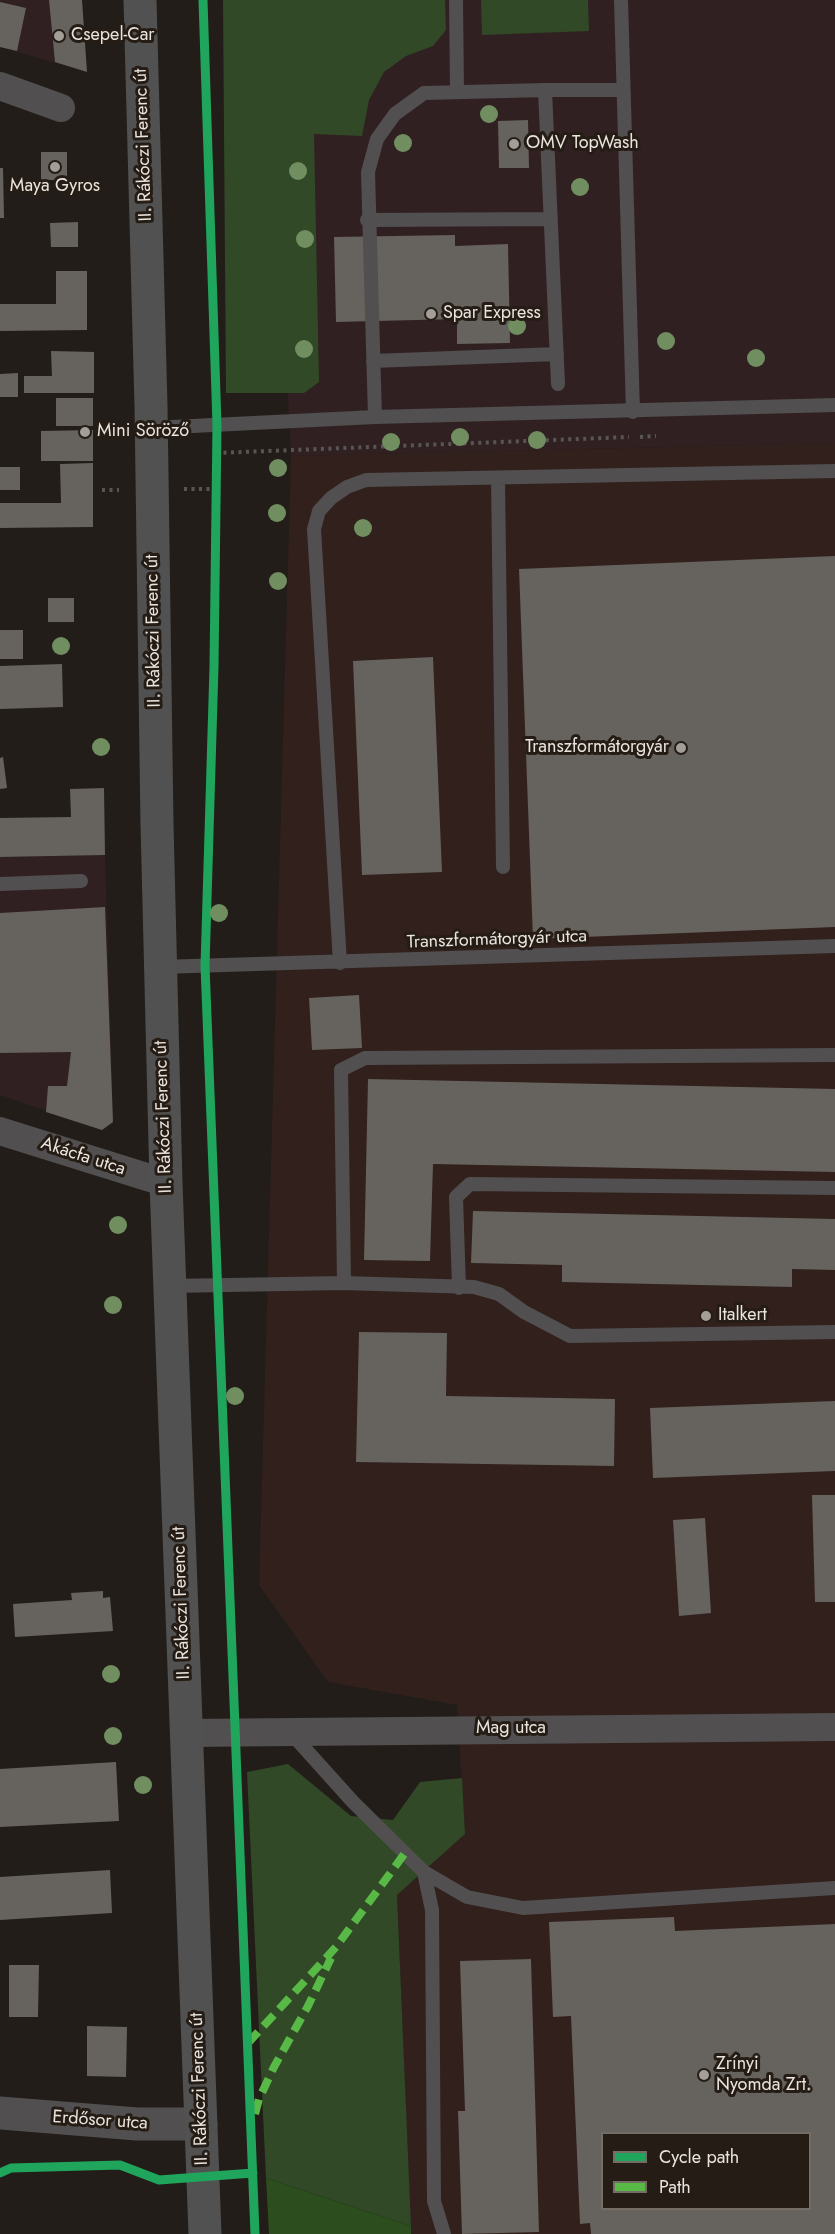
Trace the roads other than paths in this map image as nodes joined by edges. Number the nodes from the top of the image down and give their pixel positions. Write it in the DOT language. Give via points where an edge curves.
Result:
graph roads {
  1 [pos="140,0"];
  2 [pos="456,0"];
  3 [pos="621,0"];
  4 [pos="0,86"];
  5 [pos="545,90"];
  6 [pos="623,90"];
  7 [pos="457,91"];
  8 [pos="61,108"];
  9 [pos="551,219"];
  10 [pos="368,220"];
  11 [pos="557,354"];
  12 [pos="373,361"];
  13 [pos="558,384"];
  14 [pos="835,405"];
  15 [pos="633,412"];
  16 [pos="375,417"];
  17 [pos="152,428"];
  18 [pos="835,471"];
  19 [pos="498,478"];
  20 [pos="503,867"];
  21 [pos="81,881"];
  22 [pos="0,884"];
  23 [pos="835,946"];
  24 [pos="340,963"];
  25 [pos="160,967"];
  26 [pos="835,1055"];
  27 [pos="0,1131"];
  28 [pos="166,1183"];
  29 [pos="835,1188"];
  30 [pos="344,1283"];
  31 [pos="169,1286"];
  32 [pos="459,1288"];
  33 [pos="835,1332"];
  34 [pos="835,1727"];
  35 [pos="289,1731"];
  36 [pos="187,1733"];
  37 [pos="424,1872"];
  38 [pos="835,1888"];
  39 [pos="4,2115"];
  40 [pos="201,2124"];
  41 [pos="205,2234"];
  42 [pos="444,2234"];
  1 -- 17 [label="main road, II. Rákóczi Ferenc út"];
  2 -- 7 [label="lane"];
  3 -- 6 [label="lane"];
  4 -- 8 [label="street"];
  5 -- 6 [label="lane"];
  5 -- 7 [label="lane"];
  5 -- 9 [label="lane"];
  6 -- 15 [label="lane"];
  7 -- 10 [label="lane" via="424,93 395,114 377,139 368,172"];
  9 -- 10 [label="lane"];
  9 -- 11 [label="lane"];
  10 -- 12 [label="lane"];
  11 -- 12 [label="lane"];
  11 -- 13 [label="lane"];
  12 -- 16 [label="lane"];
  14 -- 15 [label="lane"];
  15 -- 16 [label="lane"];
  16 -- 17 [label="lane"];
  17 -- 25 [label="main road, II. Rákóczi Ferenc út"];
  18 -- 19 [label="lane"];
  19 -- 20 [label="lane"];
  19 -- 24 [label="lane" via="366,480 347,487 319,511 314,529"];
  21 -- 22 [label="lane"];
  23 -- 24 [label="lane, Transzformátorgyár utca"];
  24 -- 25 [label="lane, Transzformátorgyár utca"];
  25 -- 28 [label="main road, II. Rákóczi Ferenc út"];
  26 -- 30 [label="lane" via="365,1058 341,1070"];
  27 -- 28 [label="street, Akácfa utca"];
  28 -- 31 [label="main road, II. Rákóczi Ferenc út"];
  29 -- 32 [label="lane" via="470,1184 456,1197"];
  30 -- 31 [label="lane"];
  30 -- 32 [label="lane"];
  31 -- 36 [label="main road, II. Rákóczi Ferenc út"];
  32 -- 33 [label="lane" via="474,1287 499,1294 570,1336"];
  34 -- 35 [label="street, Mag utca"];
  35 -- 36 [label="street, Mag utca"];
  35 -- 37 [label="lane"];
  36 -- 40 [label="main road, II. Rákóczi Ferenc út"];
  37 -- 38 [label="lane" via="467,1897 523,1908"];
  37 -- 42 [label="lane" via="432,1910 434,2201"];
  39 -- 40 [label="street, Erdősor utca"];
  40 -- 41 [label="main road, II. Rákóczi Ferenc út"];
}
